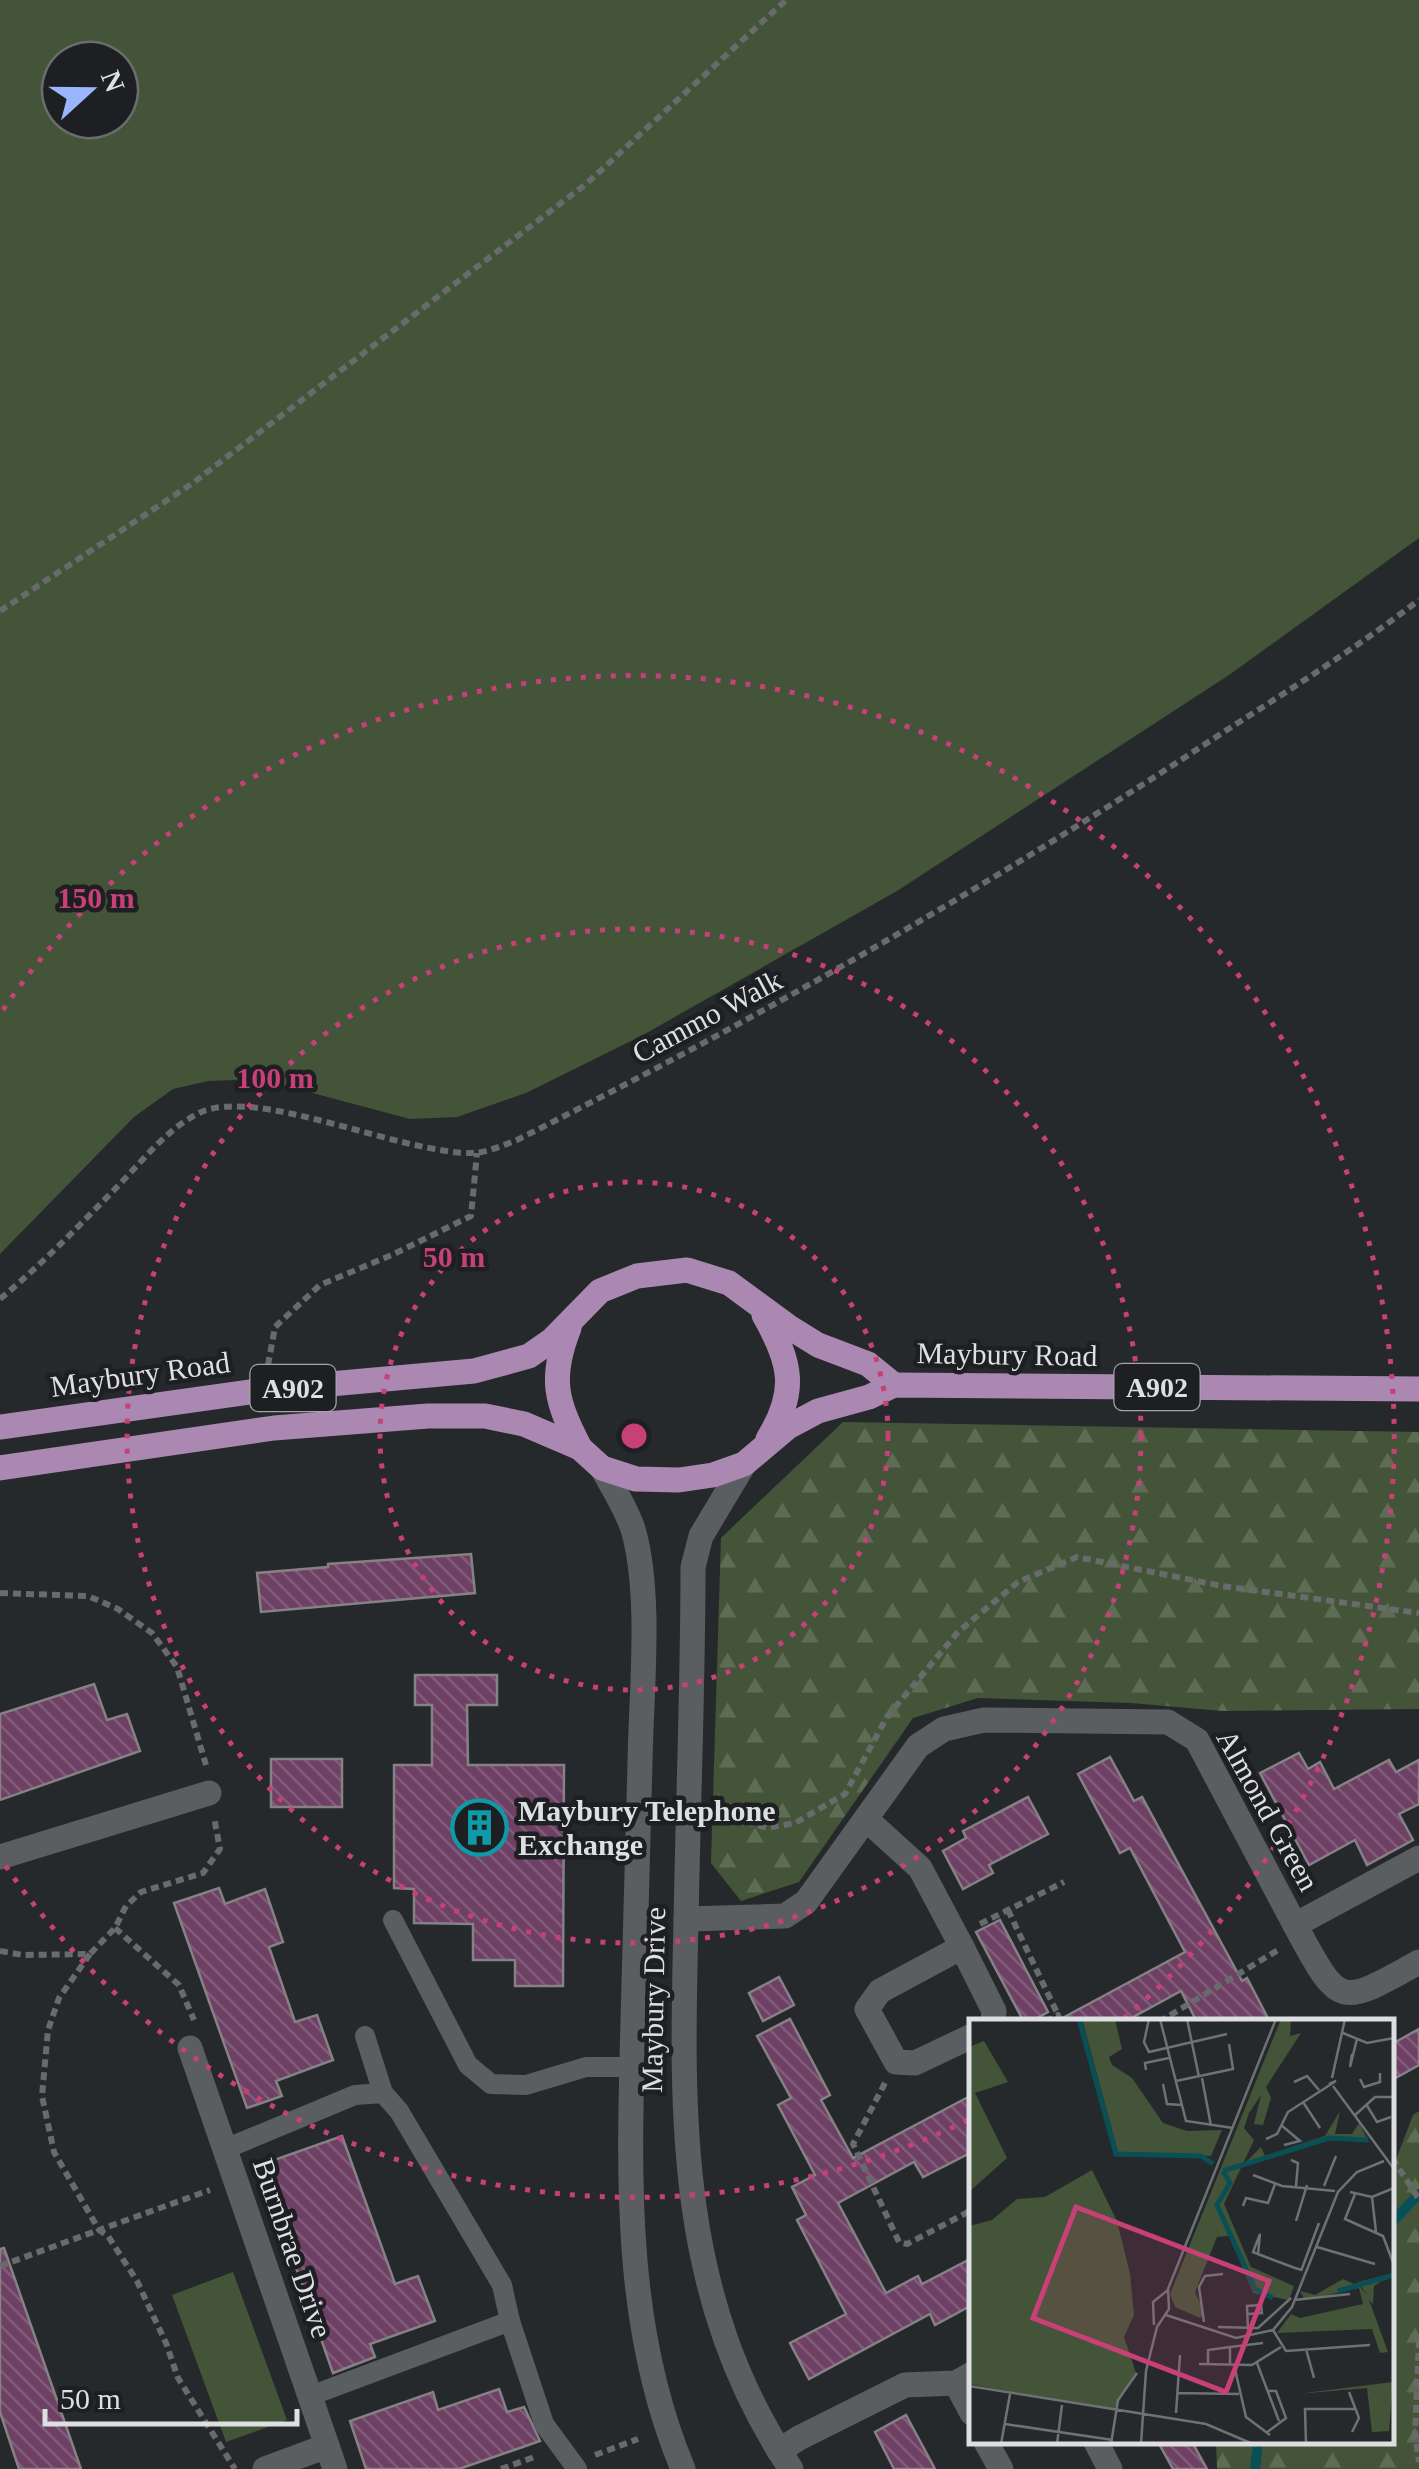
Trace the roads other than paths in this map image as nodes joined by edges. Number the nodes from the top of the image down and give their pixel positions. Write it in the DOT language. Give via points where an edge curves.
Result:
graph roads {
  1 [pos="759,1306"];
  2 [pos="573,1319"];
  3 [pos="894,1385"];
  4 [pos="1419,1389"];
  5 [pos="0,1427"];
  6 [pos="580,1448"];
  7 [pos="754,1455"];
  8 [pos="0,1468"];
  9 [pos="602,1468"];
  10 [pos="209,1793"];
  11 [pos="866,1818"];
  12 [pos="0,1857"];
  13 [pos="1419,1858"];
  14 [pos="686,1919"];
  15 [pos="393,1920"];
  16 [pos="1298,1930"];
  17 [pos="960,1941"];
  18 [pos="1419,1962"];
  19 [pos="993,2019"];
  20 [pos="364,2036"];
  21 [pos="969,2037"];
  22 [pos="190,2048"];
  23 [pos="632,2067"];
  24 [pos="383,2093"];
  25 [pos="224,2149"];
  26 [pos="510,2321"];
  27 [pos="964,2379"];
  28 [pos="310,2396"];
  29 [pos="987,2444"];
  30 [pos="1097,2444"];
  31 [pos="331,2457"];
  32 [pos="785,2460"];
  33 [pos="264,2469"];
  34 [pos="577,2469"];
  35 [pos="683,2469"];
  36 [pos="1001,2469"];
  37 [pos="1110,2469"];
  1 -- 2 [label="main road, Maybury Road / A902" via="729,1282 687,1270 637,1276 600,1291"];
  1 -- 3 [label="main road, Maybury Road / A902"];
  1 -- 7 [label="main road, Maybury Road / A902" via="782,1347 790,1382 782,1416"];
  2 -- 5 [label="main road, Maybury Road / A902" via="529,1356 474,1372 264,1390"];
  2 -- 6 [label="main road, Maybury Road / A902" via="555,1385"];
  3 -- 4 [label="main road, Maybury Road / A902"];
  3 -- 7 [label="main road, Maybury Road / A902" via="818,1410"];
  6 -- 8 [label="main road, Maybury Road / A902" via="524,1424 428,1416 274,1428"];
  6 -- 9 [label="main road, Maybury Road / A902"];
  7 -- 9 [label="main road, Maybury Road / A902" via="713,1475 680,1480 636,1479"];
  7 -- 14 [label="street, Maybury Drive" via="701,1536 693,1567"];
  9 -- 23 [label="street, Maybury Drive" via="632,1527 640,1562"];
  10 -- 12 [label="street"];
  11 -- 14 [label="street, Almond Green" via="806,1902 784,1916"];
  11 -- 16 [label="street, Almond Green" via="918,1746 944,1729 984,1720 1168,1722 1197,1740"];
  11 -- 17 [label="street" via="920,1868"];
  13 -- 16 [label="street, Almond Green"];
  14 -- 32 [label="street, Maybury Drive" via="684,2108 692,2213 732,2354"];
  15 -- 23 [label="lane" via="468,2065 490,2084 526,2084 586,2067"];
  16 -- 18 [label="street, Almond Green" via="1320,1971 1351,1996"];
  17 -- 19 [label="street"];
  17 -- 21 [label="street" via="880,1990 867,2009 896,2062 915,2063"];
  20 -- 24 [label="lane"];
  22 -- 25 [label="street, Burnbrae Drive"];
  23 -- 35 [label="street, Maybury Drive" via="644,2346"];
  24 -- 25 [label="lane" via="354,2095"];
  24 -- 26 [label="lane" via="502,2285"];
  25 -- 28 [label="street, Burnbrae Drive"];
  26 -- 28 [label="lane"];
  26 -- 34 [label="lane" via="544,2424"];
  27 -- 32 [label="street" via="904,2385 800,2438"];
  28 -- 31 [label="street, Burnbrae Drive"];
  29 -- 36 [label="street"];
  30 -- 37 [label="street"];
  31 -- 33 [label="street"];
}
